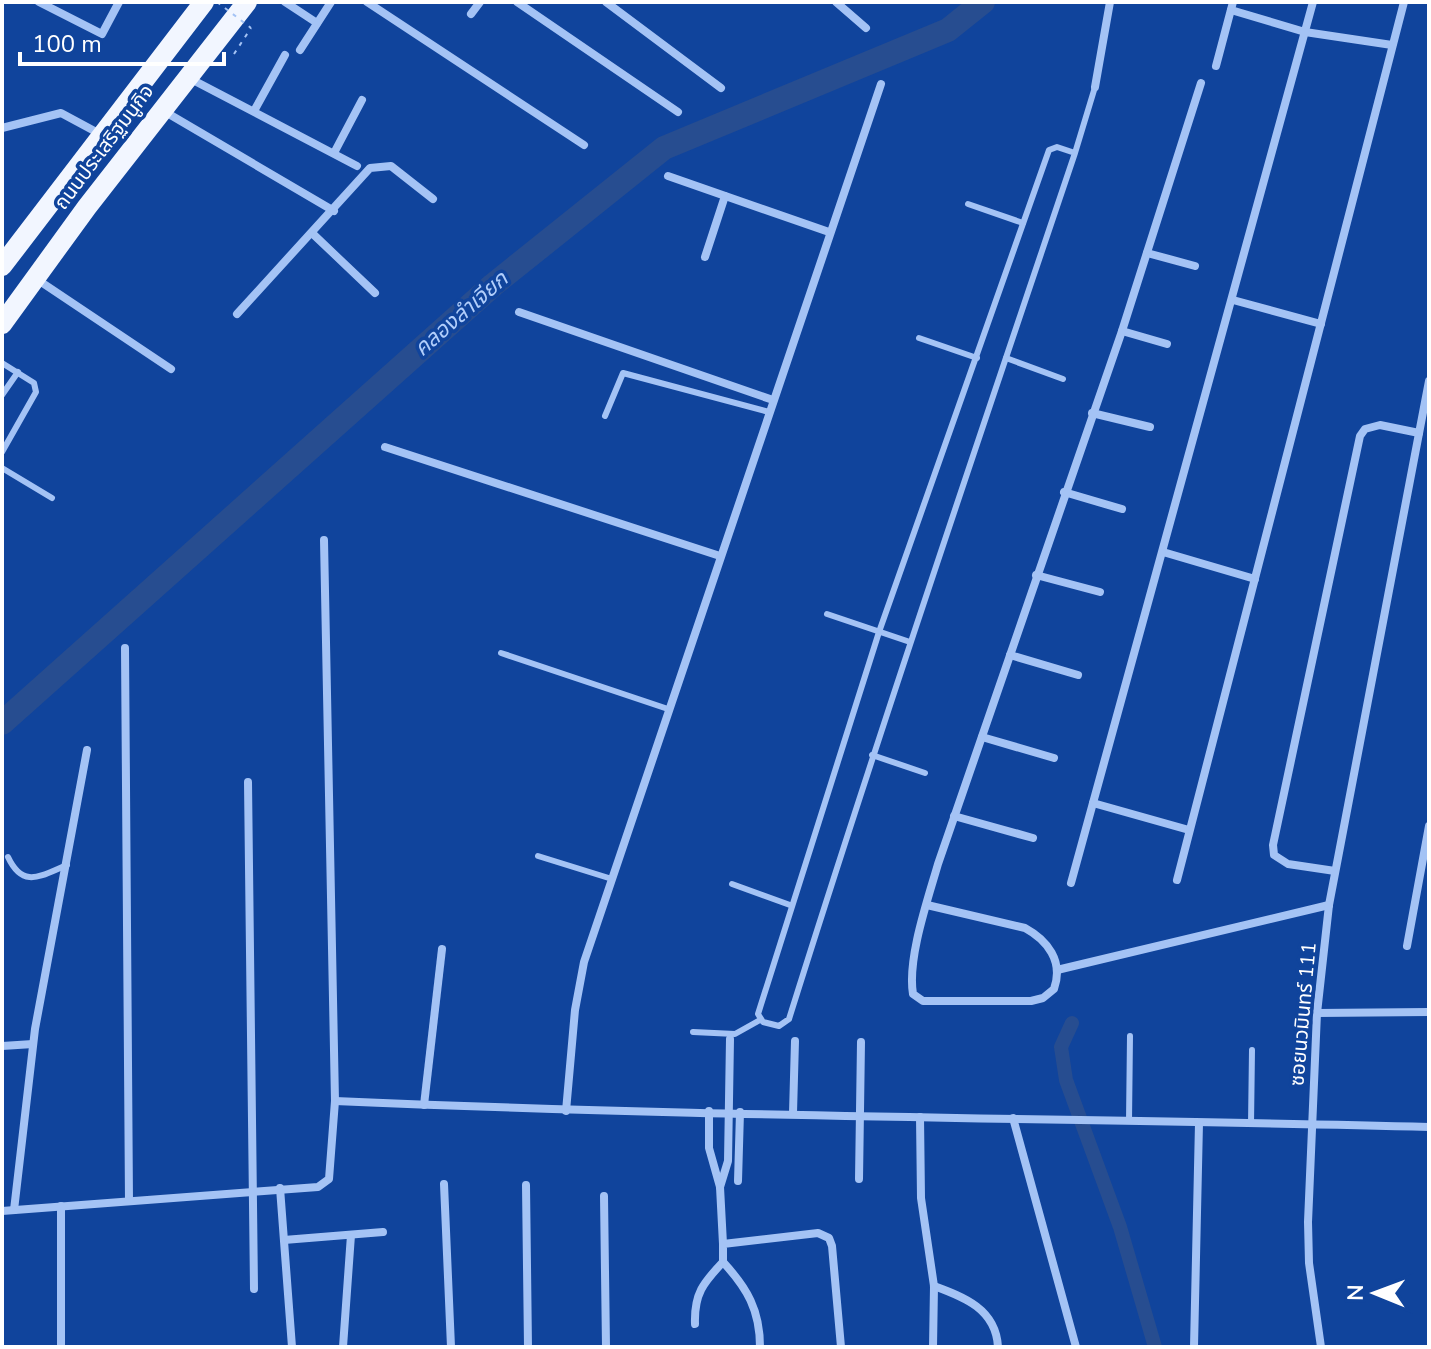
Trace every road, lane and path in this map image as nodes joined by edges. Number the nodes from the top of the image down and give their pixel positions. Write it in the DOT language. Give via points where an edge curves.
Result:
graph roads {
  1 [pos="39,2"];
  2 [pos="119,2"];
  3 [pos="204,2"];
  4 [pos="217,2"];
  5 [pos="247,2"];
  6 [pos="285,2"];
  7 [pos="331,2"];
  8 [pos="367,2"];
  9 [pos="480,2"];
  10 [pos="517,2"];
  11 [pos="606,2"];
  12 [pos="836,2"];
  13 [pos="1110,2"];
  14 [pos="1313,2"];
  15 [pos="1404,2"];
  16 [pos="1232,6"];
  17 [pos="471,14"];
  18 [pos="317,23"];
  19 [pos="866,28"];
  20 [pos="1305,32"];
  21 [pos="1392,45"];
  22 [pos="300,50"];
  23 [pos="234,54"];
  24 [pos="285,55"];
  25 [pos="1216,66"];
  26 [pos="188,77"];
  27 [pos="1201,83"];
  28 [pos="881,84"];
  29 [pos="1095,87"];
  30 [pos="721,88"];
  31 [pos="362,100"];
  32 [pos="162,110"];
  33 [pos="254,111"];
  34 [pos="678,112"];
  35 [pos="2,128"];
  36 [pos="101,135"];
  37 [pos="584,145"];
  38 [pos="334,153"];
  39 [pos="1075,153"];
  40 [pos="357,166"];
  41 [pos="668,176"];
  42 [pos="725,196"];
  43 [pos="433,199"];
  44 [pos="968,204"];
  45 [pos="334,211"];
  46 [pos="1023,223"];
  47 [pos="829,232"];
  48 [pos="313,234"];
  49 [pos="1147,253"];
  50 [pos="705,257"];
  51 [pos="4,258"];
  52 [pos="1195,266"];
  53 [pos="35,278"];
  54 [pos="375,293"];
  55 [pos="1233,300"];
  56 [pos="519,312"];
  57 [pos="237,314"];
  58 [pos="2,324"];
  59 [pos="1321,324"];
  60 [pos="1122,331"];
  61 [pos="919,338"];
  62 [pos="1167,344"];
  63 [pos="977,358"];
  64 [pos="1006,358"];
  65 [pos="2,363"];
  66 [pos="171,369"];
  67 [pos="18,372"];
  68 [pos="1063,379"];
  69 [pos="1429,381"];
  70 [pos="2,395"];
  71 [pos="773,400"];
  72 [pos="769,412"];
  73 [pos="1092,413"];
  74 [pos="605,416"];
  75 [pos="1150,427"];
  76 [pos="1419,433"];
  77 [pos="385,447"];
  78 [pos="2,452"];
  79 [pos="2,468"];
  80 [pos="1064,492"];
  81 [pos="52,498"];
  82 [pos="1122,509"];
  83 [pos="324,540"];
  84 [pos="1163,552"];
  85 [pos="720,556"];
  86 [pos="1036,575"];
  87 [pos="1255,579"];
  88 [pos="1100,592"];
  89 [pos="827,614"];
  90 [pos="879,632"];
  91 [pos="910,642"];
  92 [pos="125,648"];
  93 [pos="501,653"];
  94 [pos="1010,655"];
  95 [pos="1078,675"];
  96 [pos="668,709"];
  97 [pos="982,737"];
  98 [pos="87,750"];
  99 [pos="872,755"];
  100 [pos="1054,758"];
  101 [pos="925,773"];
  102 [pos="248,782"];
  103 [pos="1093,803"];
  104 [pos="954,816"];
  105 [pos="1429,826"];
  106 [pos="1189,830"];
  107 [pos="1033,838"];
  108 [pos="538,856"];
  109 [pos="8,857"];
  110 [pos="67,865"];
  111 [pos="1335,871"];
  112 [pos="612,879"];
  113 [pos="1177,880"];
  114 [pos="1071,883"];
  115 [pos="732,884"];
  116 [pos="790,905"];
  117 [pos="927,905"];
  118 [pos="1329,905"];
  119 [pos="1407,946"];
  120 [pos="442,949"];
  121 [pos="1057,970"];
  122 [pos="1429,1012"];
  123 [pos="1317,1013"];
  124 [pos="760,1020"];
  125 [pos="693,1032"];
  126 [pos="1130,1036"];
  127 [pos="730,1039"];
  128 [pos="795,1041"];
  129 [pos="861,1042"];
  130 [pos="33,1044"];
  131 [pos="2,1046"];
  132 [pos="1252,1050"];
  133 [pos="335,1101"];
  134 [pos="424,1105"];
  135 [pos="566,1111"];
  136 [pos="709,1111"];
  137 [pos="728,1111"];
  138 [pos="740,1112"];
  139 [pos="793,1113"];
  140 [pos="859,1116"];
  141 [pos="920,1117"];
  142 [pos="1013,1118"];
  143 [pos="1129,1121"];
  144 [pos="1199,1123"];
  145 [pos="1251,1124"];
  146 [pos="1310,1124"];
  147 [pos="1429,1127"];
  148 [pos="859,1179"];
  149 [pos="738,1181"];
  150 [pos="444,1184"];
  151 [pos="526,1185"];
  152 [pos="720,1187"];
  153 [pos="280,1188"];
  154 [pos="252,1190"];
  155 [pos="604,1196"];
  156 [pos="129,1201"];
  157 [pos="61,1206"];
  158 [pos="14,1210"];
  159 [pos="2,1211"];
  160 [pos="383,1232"];
  161 [pos="351,1235"];
  162 [pos="284,1240"];
  163 [pos="723,1244"];
  164 [pos="723,1262"];
  165 [pos="934,1286"];
  166 [pos="254,1289"];
  167 [pos="695,1324"];
  168 [pos="61,1347"];
  169 [pos="292,1347"];
  170 [pos="343,1347"];
  171 [pos="451,1347"];
  172 [pos="528,1347"];
  173 [pos="606,1347"];
  174 [pos="760,1347"];
  175 [pos="841,1347"];
  176 [pos="933,1347"];
  177 [pos="998,1347"];
  178 [pos="1076,1347"];
  179 [pos="1194,1347"];
  180 [pos="1321,1347"];
  1 -- 2 [label="street" via="102,34"];
  3 -- 36 [label="main road, ถนนประเสริฐมนูกิจ"];
  4 -- 23 [label="path, bridge" via="251,28"];
  5 -- 26 [label="main road, ถนนประเสริฐมนูกิจ"];
  6 -- 18 [label="street"];
  7 -- 18 [label="street"];
  8 -- 37 [label="street"];
  9 -- 17 [label="street"];
  10 -- 34 [label="street"];
  11 -- 30 [label="street"];
  12 -- 19 [label="street"];
  13 -- 29 [label="street"];
  14 -- 20 [label="street"];
  15 -- 21 [label="street"];
  16 -- 20 [label="street"];
  16 -- 25 [label="street"];
  18 -- 22 [label="street"];
  20 -- 21 [label="street"];
  20 -- 55 [label="street"];
  21 -- 59 [label="street"];
  24 -- 33 [label="street"];
  26 -- 32 [label="main road, ถนนประเสริฐมนูกิจ"];
  26 -- 33 [label="street"];
  27 -- 49 [label="street"];
  28 -- 47 [label="street"];
  29 -- 39 [label="lane"];
  31 -- 38 [label="street"];
  32 -- 45 [label="street"];
  32 -- 53 [label="main road, ถนนประเสริฐมนูกิจ"];
  33 -- 38 [label="street"];
  35 -- 36 [label="street" via="61,113"];
  36 -- 51 [label="main road, ถนนประเสริฐมนูกิจ"];
  38 -- 40 [label="street"];
  39 -- 46 [label="lane" via="1049,150"];
  39 -- 64 [label="lane"];
  41 -- 42 [label="street"];
  42 -- 47 [label="street"];
  42 -- 50 [label="street"];
  43 -- 45 [label="street" via="391,166 378,165"];
  44 -- 46 [label="lane"];
  45 -- 48 [label="street"];
  46 -- 63 [label="lane"];
  47 -- 71 [label="street"];
  48 -- 54 [label="street"];
  48 -- 57 [label="street"];
  49 -- 52 [label="street"];
  49 -- 60 [label="street"];
  53 -- 58 [label="main road, ถนนประเสริฐมนูกิจ"];
  53 -- 66 [label="street"];
  55 -- 59 [label="street"];
  55 -- 84 [label="street"];
  56 -- 71 [label="street"];
  59 -- 87 [label="street"];
  60 -- 62 [label="street"];
  60 -- 73 [label="street"];
  61 -- 63 [label="lane"];
  63 -- 90 [label="lane"];
  64 -- 68 [label="lane"];
  64 -- 91 [label="lane"];
  65 -- 67 [label="lane"];
  67 -- 70 [label="lane"];
  67 -- 78 [label="lane" via="34,383 36,397"];
  69 -- 76 [label="street, ซอยนวมินทร์ 111"];
  71 -- 72 [label="street"];
  72 -- 74 [label="lane" via="623,373"];
  72 -- 85 [label="street"];
  73 -- 75 [label="street"];
  73 -- 80 [label="street"];
  76 -- 111 [label="street, ซอยนวมินทร์ 111"];
  76 -- 111 [label="street" via="1380,425 1360,436 1273,845 1274,855 1288,864"];
  77 -- 85 [label="street"];
  79 -- 81 [label="lane"];
  80 -- 82 [label="street"];
  80 -- 86 [label="street"];
  83 -- 133 [label="street"];
  84 -- 87 [label="street"];
  84 -- 103 [label="street"];
  85 -- 96 [label="street"];
  86 -- 88 [label="street"];
  86 -- 94 [label="street"];
  87 -- 106 [label="street"];
  89 -- 90 [label="lane"];
  90 -- 91 [label="lane"];
  90 -- 116 [label="lane"];
  91 -- 99 [label="lane"];
  92 -- 156 [label="street"];
  93 -- 96 [label="lane"];
  94 -- 95 [label="street"];
  94 -- 97 [label="street"];
  96 -- 112 [label="street"];
  97 -- 100 [label="street"];
  97 -- 104 [label="street"];
  98 -- 110 [label="street"];
  99 -- 101 [label="lane"];
  99 -- 124 [label="lane" via="789,1019 779,1026"];
  102 -- 154 [label="street"];
  103 -- 106 [label="street"];
  103 -- 114 [label="street"];
  104 -- 107 [label="street"];
  104 -- 117 [label="street"];
  105 -- 119 [label="street"];
  106 -- 113 [label="street"];
  108 -- 112 [label="lane"];
  109 -- 110 [label="lane" via="15,873 24,877"];
  110 -- 130 [label="street"];
  111 -- 118 [label="street, ซอยนวมินทร์ 111"];
  112 -- 135 [label="street" via="584,962"];
  115 -- 116 [label="lane"];
  116 -- 124 [label="lane"];
  117 -- 121 [label="street" via="1025,928 1047,943"];
  117 -- 121 [label="street" via="912,978 915,999 1031,1001 1054,989"];
  118 -- 121 [label="street"];
  118 -- 123 [label="street, ซอยนวมินทร์ 111"];
  120 -- 134 [label="street"];
  122 -- 123 [label="street"];
  123 -- 146 [label="street, ซอยนวมินทร์ 111"];
  124 -- 125 [label="lane" via="735,1034"];
  126 -- 143 [label="lane"];
  127 -- 137 [label="street"];
  128 -- 139 [label="street"];
  129 -- 140 [label="street"];
  130 -- 131 [label="street"];
  130 -- 158 [label="street"];
  132 -- 145 [label="lane"];
  133 -- 134 [label="street"];
  133 -- 153 [label="street" via="329,1179 318,1187"];
  134 -- 135 [label="street"];
  135 -- 136 [label="street"];
  136 -- 137 [label="street"];
  136 -- 152 [label="street" via="710,1161"];
  137 -- 138 [label="street"];
  137 -- 152 [label="street" via="728,1161"];
  138 -- 139 [label="street"];
  138 -- 149 [label="street"];
  139 -- 140 [label="street"];
  140 -- 141 [label="street"];
  140 -- 148 [label="street"];
  141 -- 142 [label="street"];
  141 -- 165 [label="street" via="921,1198"];
  142 -- 143 [label="street"];
  142 -- 178 [label="street"];
  143 -- 144 [label="street"];
  144 -- 145 [label="street"];
  144 -- 179 [label="street"];
  145 -- 146 [label="street"];
  146 -- 147 [label="street"];
  146 -- 180 [label="street, ซอยนวมินทร์ 111" via="1309,1263"];
  150 -- 171 [label="street"];
  151 -- 172 [label="street"];
  152 -- 163 [label="street"];
  153 -- 154 [label="street"];
  153 -- 162 [label="street"];
  154 -- 156 [label="street"];
  154 -- 166 [label="street"];
  155 -- 173 [label="street"];
  156 -- 157 [label="street"];
  157 -- 158 [label="street"];
  157 -- 168 [label="street"];
  158 -- 159 [label="street"];
  160 -- 161 [label="street"];
  161 -- 162 [label="street"];
  161 -- 170 [label="street"];
  162 -- 169 [label="street"];
  163 -- 164 [label="street"];
  163 -- 175 [label="street" via="818,1233 829,1238"];
  164 -- 167 [label="street" via="700,1286 694,1300"];
  164 -- 174 [label="street" via="755,1306"];
  165 -- 176 [label="street"];
  165 -- 177 [label="street" via="979,1307"];
}
